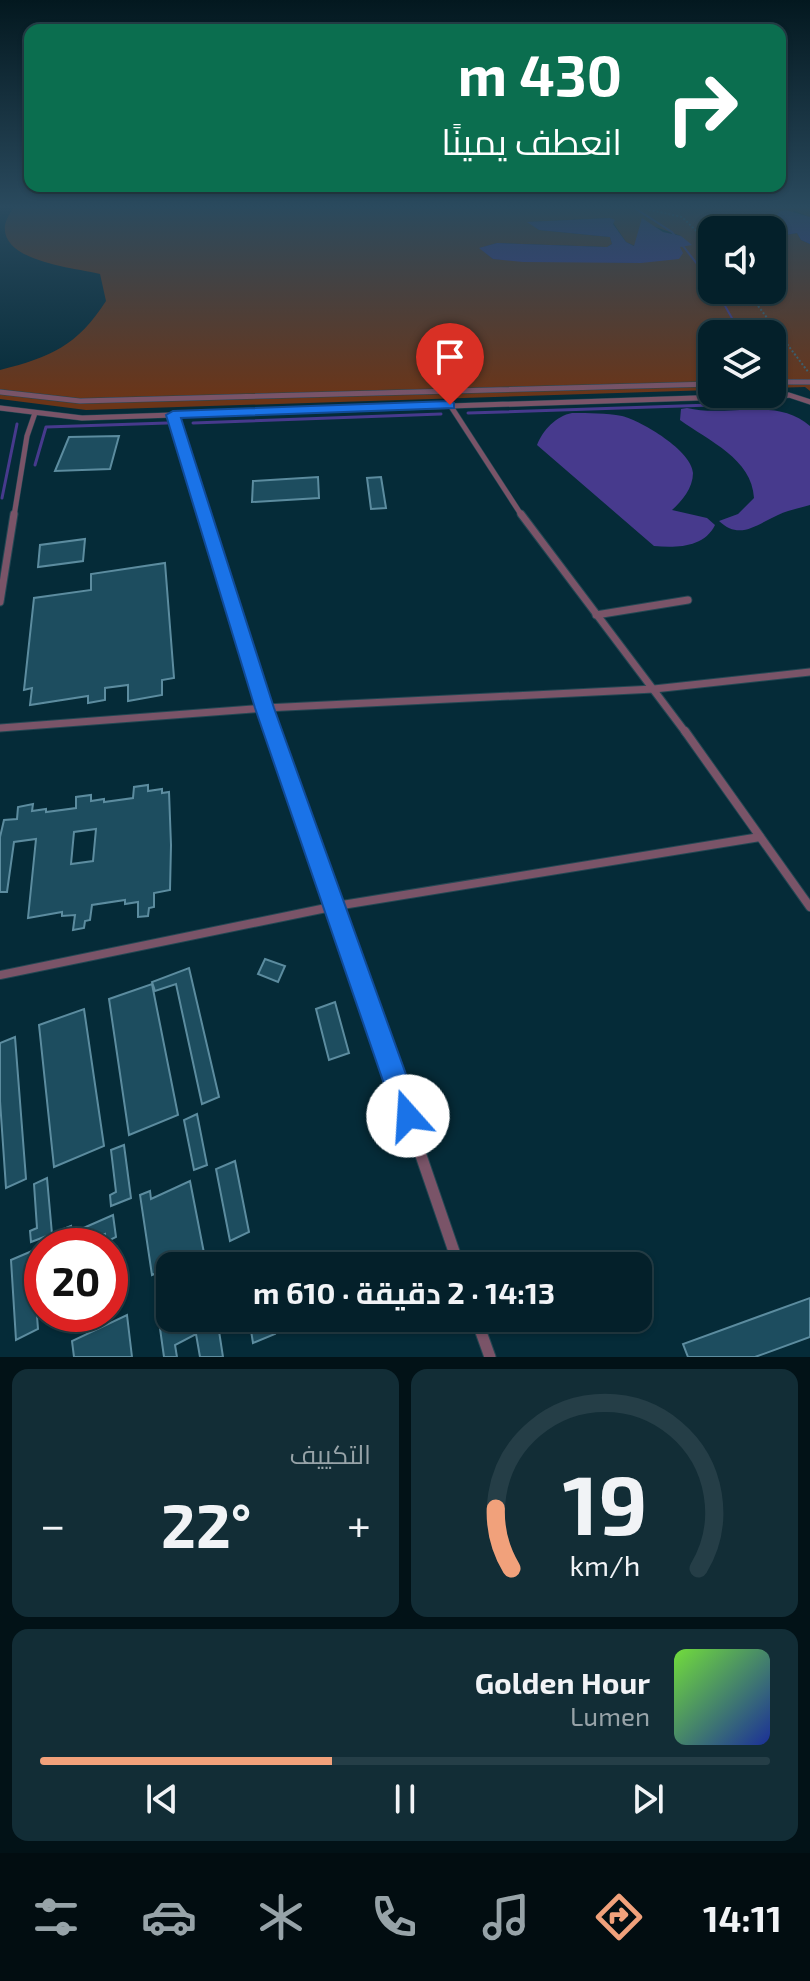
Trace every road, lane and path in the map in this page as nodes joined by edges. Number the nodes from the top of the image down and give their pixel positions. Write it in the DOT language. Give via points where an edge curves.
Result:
graph roads {
  1 [pos="757,304"];
  2 [pos="810,374"];
  3 [pos="786,382"];
  4 [pos="810,382"];
  5 [pos="698,384"];
  6 [pos="0,392"];
  7 [pos="810,402"];
  8 [pos="450,405"];
  9 [pos="0,408"];
  10 [pos="35,413"];
  11 [pos="173,415"];
  12 [pos="2,581"];
  13 [pos="688,600"];
  14 [pos="0,602"];
  15 [pos="596,615"];
  16 [pos="810,672"];
  17 [pos="654,689"];
  18 [pos="265,708"];
  19 [pos="0,728"];
  20 [pos="760,837"];
  21 [pos="336,906"];
  22 [pos="810,907"];
  23 [pos="0,975"];
  24 [pos="454,1252"];
  25 [pos="481,1332"];
  26 [pos="490,1357"];
  1 -- 2 [label="path"];
  3 -- 4 [label="lane"];
  5 -- 6 [label="lane" via="80,401"];
  7 -- 8 [label="lane" via="789,395"];
  8 -- 11 [label="lane"];
  8 -- 15 [label="lane" via="469,440"];
  9 -- 10 [label="lane"];
  10 -- 11 [label="lane" via="82,418"];
  10 -- 12 [label="lane"];
  11 -- 18 [label="lane"];
  12 -- 14 [label="lane"];
  13 -- 15 [label="lane"];
  15 -- 17 [label="lane"];
  16 -- 17 [label="lane"];
  17 -- 18 [label="lane"];
  17 -- 20 [label="lane"];
  18 -- 19 [label="lane"];
  18 -- 21 [label="lane"];
  20 -- 21 [label="lane"];
  20 -- 22 [label="lane"];
  21 -- 23 [label="lane"];
  21 -- 24 [label="lane"];
  25 -- 26 [label="lane"];
}
